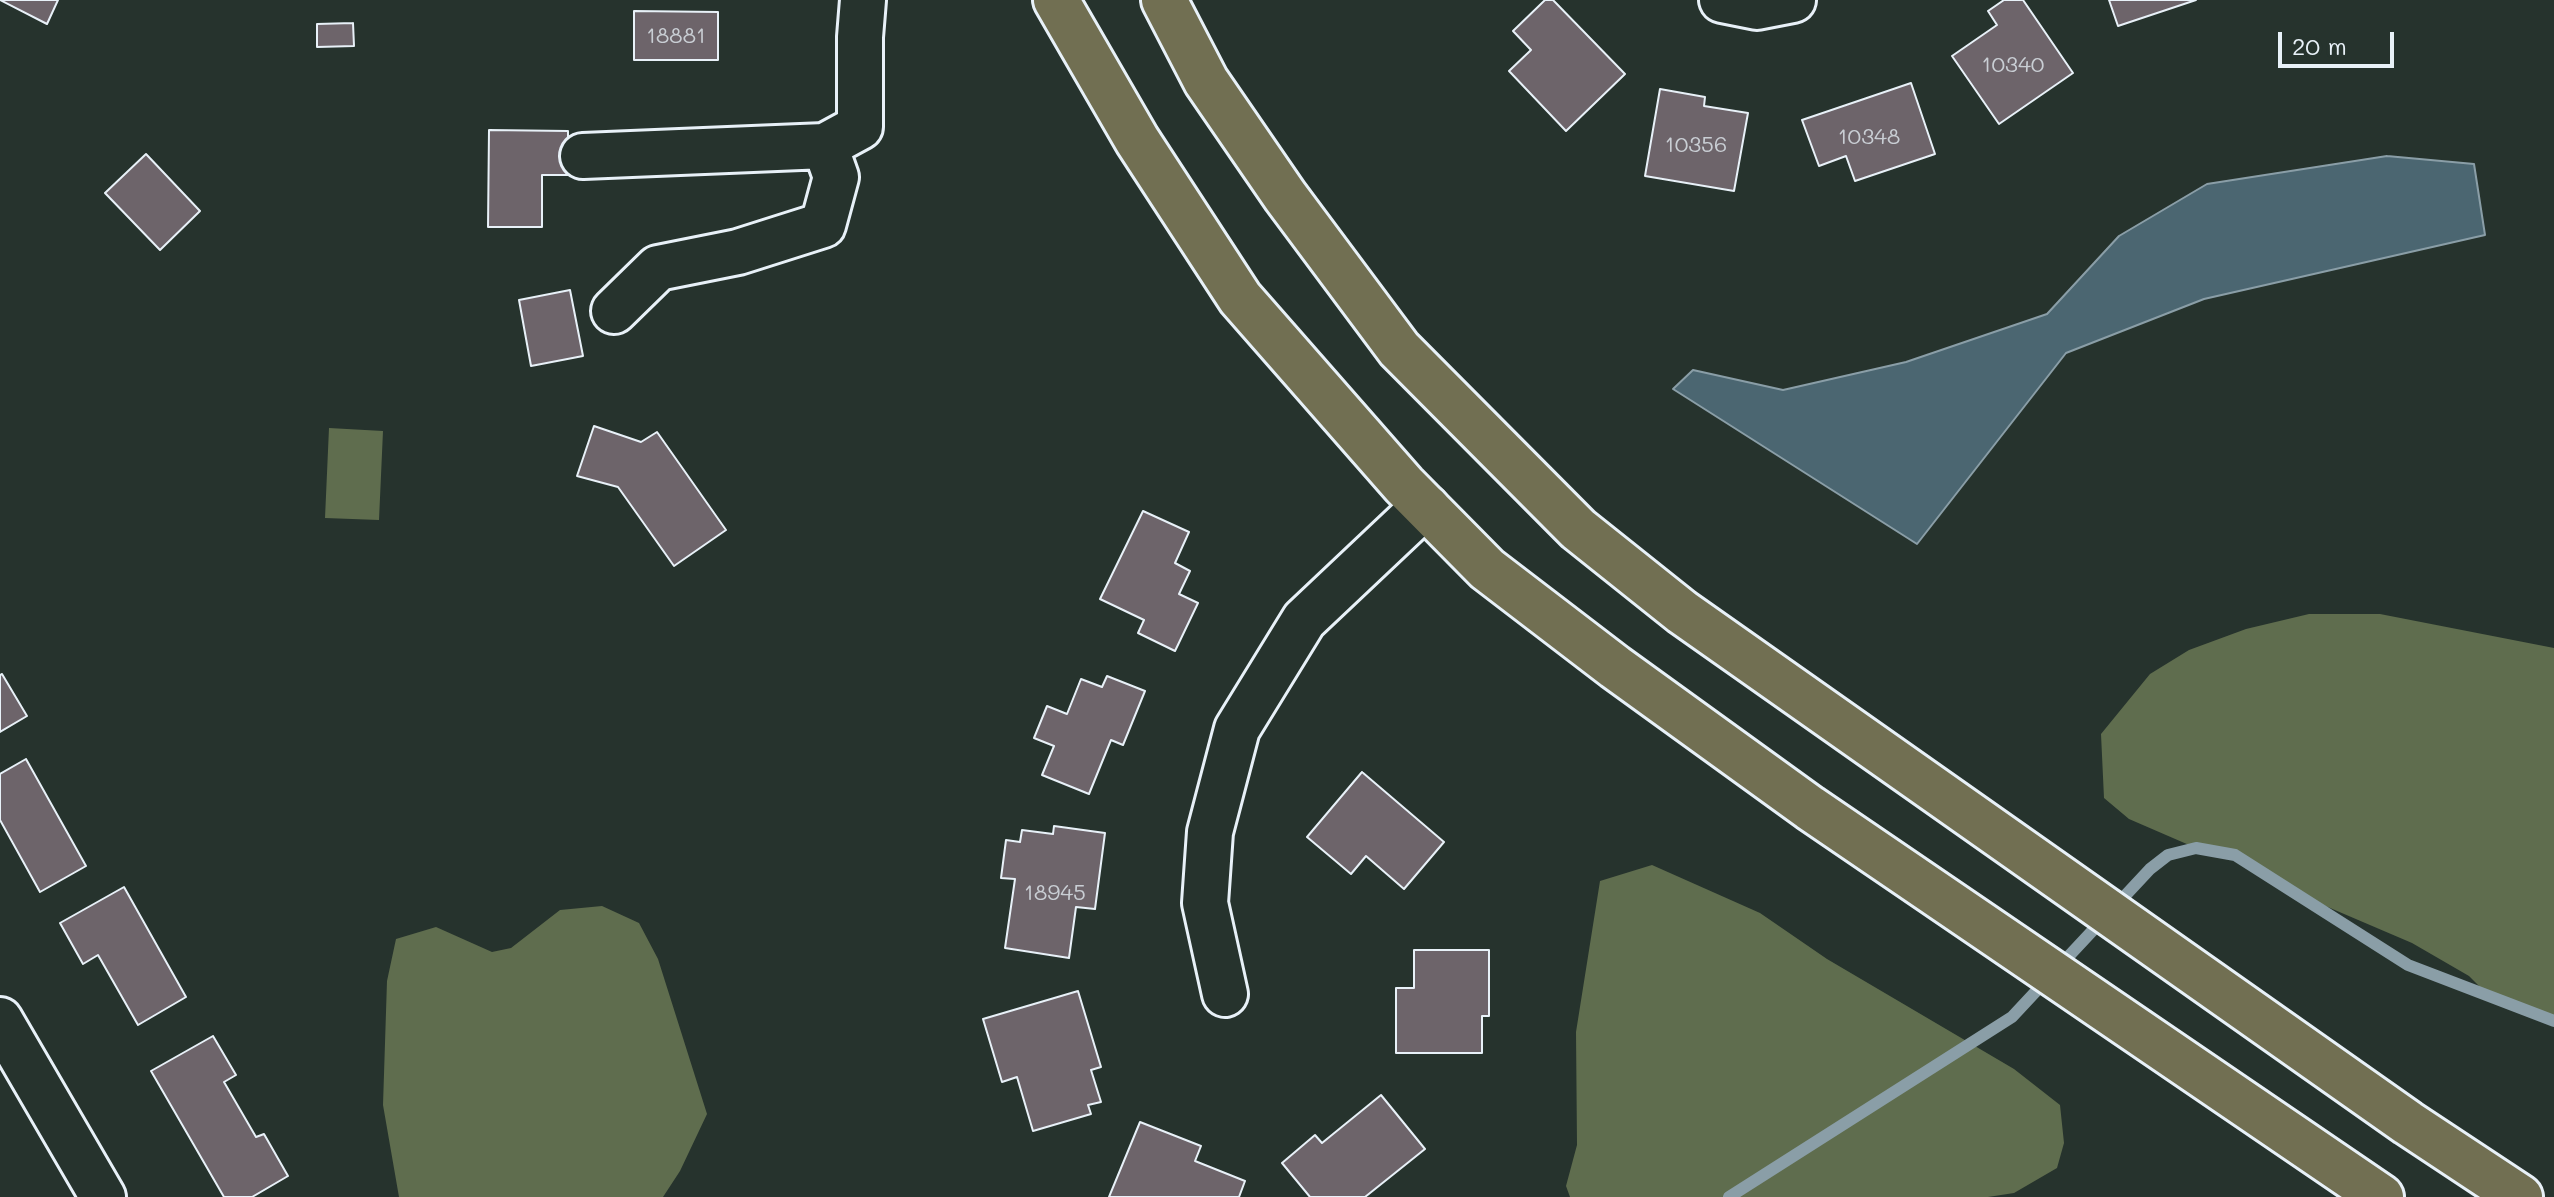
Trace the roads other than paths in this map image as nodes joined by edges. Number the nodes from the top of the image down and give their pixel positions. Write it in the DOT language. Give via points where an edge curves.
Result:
graph roads {
  1 [pos="863,0"];
  2 [pos="1056,0"];
  3 [pos="1164,0"];
  4 [pos="1722,0"];
  5 [pos="1793,0"];
  6 [pos="842,136"];
  7 [pos="583,156"];
  8 [pos="614,311"];
  9 [pos="1427,508"];
  10 [pos="1225,994"];
  11 [pos="0,1020"];
  12 [pos="103,1197"];
  13 [pos="2381,1197"];
  14 [pos="2520,1197"];
  1 -- 6 [label="street"];
  2 -- 9 [label="main road" via="1137,140 1240,298"];
  3 -- 14 [label="main road" via="1206,81 1399,349 1578,529 1682,612"];
  4 -- 5 [label="street" via="1757,7"];
  6 -- 7 [label="street"];
  6 -- 8 [label="street" via="823,225 738,252 658,268"];
  9 -- 10 [label="street" via="1304,620 1237,729 1210,832 1205,903"];
  9 -- 13 [label="main road" via="1487,569 1761,773"];
  11 -- 12 [label="street"];
}
